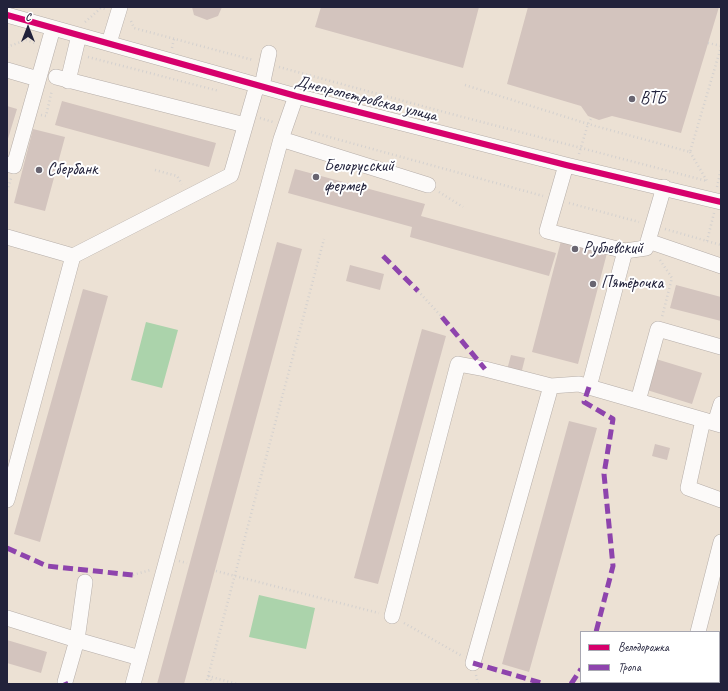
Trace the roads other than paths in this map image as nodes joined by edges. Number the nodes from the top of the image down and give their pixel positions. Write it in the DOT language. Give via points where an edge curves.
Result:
graph roads {
  1 [pos="119,10"];
  2 [pos="7,15"];
  3 [pos="53,28"];
  4 [pos="79,28"];
  5 [pos="109,43"];
  6 [pos="268,58"];
  7 [pos="7,70"];
  8 [pos="38,79"];
  9 [pos="259,85"];
  10 [pos="296,96"];
  11 [pos="247,120"];
  12 [pos="283,132"];
  13 [pos="7,164"];
  14 [pos="571,166"];
  15 [pos="428,185"];
  16 [pos="664,187"];
  17 [pos="718,198"];
  18 [pos="7,237"];
  19 [pos="647,244"];
  20 [pos="625,251"];
  21 [pos="73,256"];
  22 [pos="721,266"];
  23 [pos="721,347"];
  24 [pos="551,386"];
  25 [pos="589,387"];
  26 [pos="638,401"];
  27 [pos="721,404"];
  28 [pos="713,423"];
  29 [pos="8,494"];
  30 [pos="721,500"];
  31 [pos="721,542"];
  32 [pos="86,582"];
  33 [pos="392,616"];
  34 [pos="7,618"];
  35 [pos="698,631"];
  36 [pos="77,640"];
  37 [pos="140,658"];
  38 [pos="473,662"];
  39 [pos="65,682"];
  40 [pos="133,684"];
  1 -- 5 [label="street"];
  2 -- 3 [label="street, Днепропетровская улица"];
  3 -- 4 [label="street, Днепропетровская улица"];
  3 -- 8 [label="street"];
  4 -- 5 [label="street, Днепропетровская улица"];
  4 -- 11 [label="street" via="75,53 62,79"];
  5 -- 9 [label="street, Днепропетровская улица"];
  6 -- 9 [label="street"];
  7 -- 8 [label="street"];
  8 -- 13 [label="street" via="14,166"];
  9 -- 10 [label="street, Днепропетровская улица"];
  9 -- 11 [label="street"];
  10 -- 12 [label="street"];
  10 -- 14 [label="street, Днепропетровская улица"];
  11 -- 21 [label="street" via="231,175"];
  12 -- 15 [label="street"];
  12 -- 37 [label="street"];
  14 -- 16 [label="street, Днепропетровская улица"];
  14 -- 20 [label="street" via="547,231"];
  16 -- 17 [label="street, Днепропетровская улица"];
  16 -- 19 [label="street"];
  18 -- 21 [label="street"];
  19 -- 20 [label="street"];
  19 -- 22 [label="street"];
  20 -- 25 [label="street"];
  21 -- 29 [label="street"];
  23 -- 26 [label="street" via="658,329"];
  24 -- 25 [label="street" via="579,384"];
  24 -- 33 [label="street" via="458,364"];
  24 -- 38 [label="street"];
  25 -- 26 [label="street"];
  26 -- 28 [label="street"];
  27 -- 28 [label="street"];
  28 -- 30 [label="street" via="688,488"];
  31 -- 35 [label="street"];
  32 -- 36 [label="street"];
  34 -- 36 [label="street"];
  36 -- 37 [label="street"];
  36 -- 39 [label="street"];
  37 -- 40 [label="street"];
}
